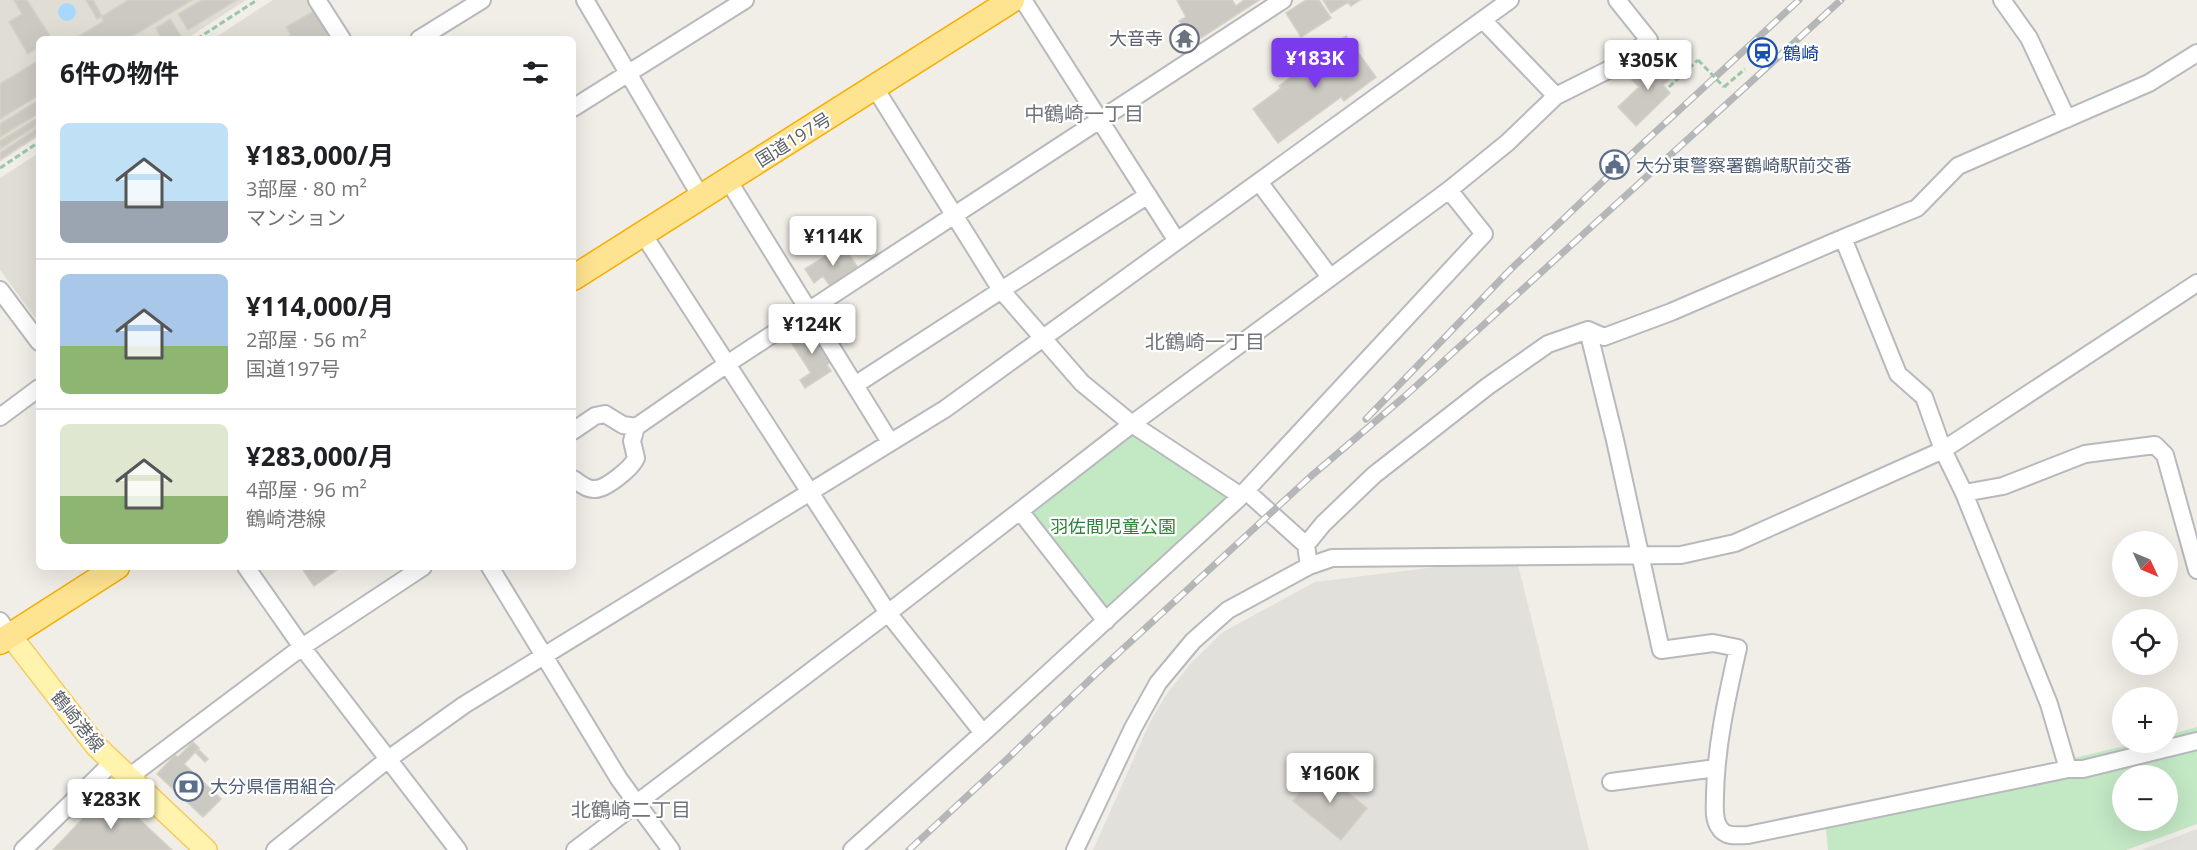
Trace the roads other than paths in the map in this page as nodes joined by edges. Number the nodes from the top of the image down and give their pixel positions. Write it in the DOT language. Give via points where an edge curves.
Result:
graph roads {
  1 [pos="317,0"];
  2 [pos="482,0"];
  3 [pos="585,0"];
  4 [pos="745,0"];
  5 [pos="1012,0"];
  6 [pos="1023,0"];
  7 [pos="1282,0"];
  8 [pos="1510,0"];
  9 [pos="1617,0"];
  10 [pos="2002,0"];
  11 [pos="1483,20"];
  12 [pos="340,36"];
  13 [pos="424,36"];
  14 [pos="2197,53"];
  15 [pos="629,73"];
  16 [pos="875,88"];
  17 [pos="1556,96"];
  18 [pos="576,106"];
  19 [pos="2067,119"];
  20 [pos="1100,120"];
  21 [pos="728,180"];
  22 [pos="1259,182"];
  23 [pos="1449,190"];
  24 [pos="1148,195"];
  25 [pos="701,197"];
  26 [pos="954,215"];
  27 [pos="644,234"];
  28 [pos="1843,238"];
  29 [pos="1177,241"];
  30 [pos="576,276"];
  31 [pos="1330,277"];
  32 [pos="2197,283"];
  33 [pos="0,290"];
  34 [pos="1001,290"];
  35 [pos="809,310"];
  36 [pos="1587,330"];
  37 [pos="36,338"];
  38 [pos="1043,338"];
  39 [pos="727,364"];
  40 [pos="855,385"];
  41 [pos="36,390"];
  42 [pos="0,417"];
  43 [pos="1132,424"];
  44 [pos="636,427"];
  45 [pos="576,429"];
  46 [pos="891,442"];
  47 [pos="1943,450"];
  48 [pos="576,481"];
  49 [pos="810,492"];
  50 [pos="1964,492"];
  51 [pos="1243,493"];
  52 [pos="1020,511"];
  53 [pos="2190,513"];
  54 [pos="1306,545"];
  55 [pos="1641,554"];
  56 [pos="1309,566"];
  57 [pos="112,570"];
  58 [pos="248,570"];
  59 [pos="418,570"];
  60 [pos="492,570"];
  61 [pos="2197,570"];
  62 [pos="888,613"];
  63 [pos="1106,621"];
  64 [pos="4,633"];
  65 [pos="302,647"];
  66 [pos="544,656"];
  67 [pos="983,733"];
  68 [pos="2197,741"];
  69 [pos="387,760"];
  70 [pos="113,762"];
  71 [pos="1716,768"];
  72 [pos="2068,769"];
  73 [pos="129,777"];
  74 [pos="1611,782"];
  75 [pos="636,803"];
  76 [pos="23,850"];
  77 [pos="206,850"];
  78 [pos="275,850"];
  79 [pos="458,850"];
  80 [pos="575,850"];
  81 [pos="671,850"];
  82 [pos="852,850"];
  83 [pos="1074,850"];
  1 -- 12 [label="street"];
  2 -- 13 [label="street"];
  3 -- 15 [label="street"];
  4 -- 15 [label="street"];
  5 -- 16 [label="highway, 国道197号"];
  6 -- 20 [label="street"];
  7 -- 20 [label="street"];
  8 -- 11 [label="street"];
  9 -- 17 [label="street" via="1649,40 1616,66"];
  10 -- 19 [label="street" via="2029,38"];
  11 -- 17 [label="street"];
  11 -- 22 [label="street"];
  14 -- 19 [label="street" via="2149,83"];
  15 -- 18 [label="street"];
  15 -- 25 [label="street"];
  16 -- 21 [label="highway, 国道197号"];
  16 -- 26 [label="street"];
  17 -- 23 [label="street"];
  19 -- 28 [label="street" via="1958,166 1917,208"];
  20 -- 24 [label="street"];
  20 -- 26 [label="street"];
  21 -- 25 [label="highway, 国道197号"];
  21 -- 35 [label="street"];
  22 -- 29 [label="street"];
  22 -- 31 [label="street"];
  23 -- 31 [label="street"];
  23 -- 51 [label="street" via="1484,234"];
  24 -- 29 [label="street"];
  24 -- 34 [label="street"];
  25 -- 27 [label="highway, 国道197号"];
  26 -- 34 [label="street"];
  26 -- 35 [label="street"];
  27 -- 30 [label="highway, 国道197号"];
  27 -- 39 [label="street"];
  28 -- 36 [label="street" via="1604,337"];
  28 -- 47 [label="street" via="1898,374 1924,397"];
  29 -- 38 [label="street"];
  31 -- 43 [label="street"];
  32 -- 47 [label="street"];
  33 -- 37 [label="street"];
  34 -- 38 [label="street"];
  34 -- 40 [label="street"];
  35 -- 39 [label="street"];
  35 -- 40 [label="street"];
  36 -- 54 [label="street" via="1548,344 1488,386 1374,475"];
  36 -- 55 [label="street"];
  38 -- 43 [label="street" via="1082,383"];
  38 -- 46 [label="street" via="945,409"];
  39 -- 44 [label="street"];
  39 -- 49 [label="street"];
  40 -- 46 [label="street"];
  41 -- 42 [label="street"];
  43 -- 51 [label="street"];
  43 -- 52 [label="street"];
  44 -- 45 [label="street" via="623,425 605,414"];
  44 -- 48 [label="street" via="632,441 636,458 629,469 598,489"];
  46 -- 49 [label="street"];
  47 -- 50 [label="street"];
  47 -- 55 [label="street" via="1735,543 1681,555"];
  49 -- 62 [label="street"];
  49 -- 66 [label="street"];
  50 -- 53 [label="street" via="2003,486 2085,454 2155,445 2165,455"];
  50 -- 72 [label="street" via="2049,705"];
  51 -- 54 [label="street"];
  51 -- 63 [label="street"];
  52 -- 62 [label="street"];
  52 -- 63 [label="street"];
  53 -- 61 [label="street"];
  54 -- 56 [label="street"];
  55 -- 56 [label="street" via="1332,558"];
  55 -- 71 [label="street" via="1662,650 1713,643 1738,648"];
  56 -- 83 [label="street" via="1228,610 1193,641 1158,683"];
  57 -- 64 [label="highway"];
  58 -- 65 [label="street"];
  59 -- 65 [label="street"];
  60 -- 66 [label="street"];
  62 -- 67 [label="street"];
  62 -- 75 [label="street"];
  63 -- 67 [label="street"];
  64 -- 70 [label="main road, 鶴崎港線"];
  65 -- 69 [label="street"];
  65 -- 73 [label="street"];
  66 -- 69 [label="street" via="464,705"];
  66 -- 75 [label="street"];
  67 -- 82 [label="street"];
  68 -- 72 [label="street" via="2083,769"];
  69 -- 78 [label="street"];
  69 -- 79 [label="street"];
  70 -- 73 [label="main road, 鶴崎港線"];
  70 -- 76 [label="street"];
  71 -- 72 [label="street" via="1715,817 1719,828 1729,836"];
  71 -- 74 [label="street"];
  73 -- 77 [label="main road, 鶴崎港線"];
  75 -- 80 [label="street"];
  75 -- 81 [label="street"];
}
